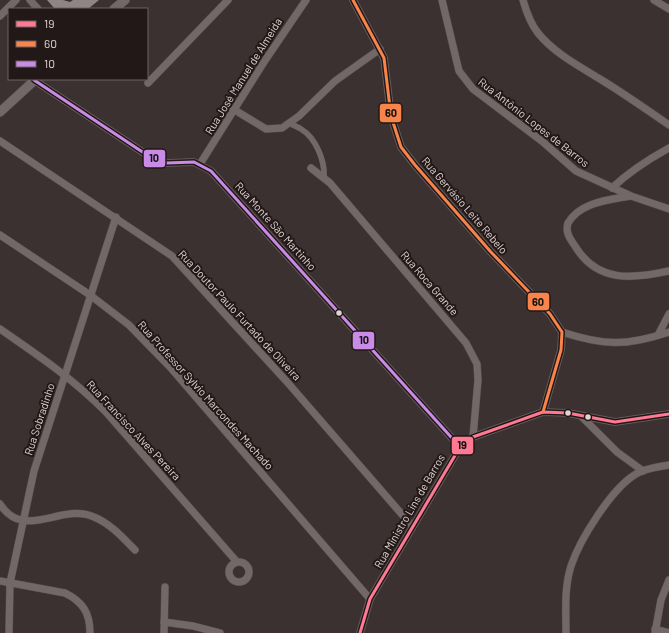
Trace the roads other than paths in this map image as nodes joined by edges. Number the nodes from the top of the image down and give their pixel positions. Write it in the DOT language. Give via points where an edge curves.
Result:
graph roads {
  1 [pos="13,0"];
  2 [pos="30,0"];
  3 [pos="125,0"];
  4 [pos="228,0"];
  5 [pos="306,0"];
  6 [pos="353,0"];
  7 [pos="442,0"];
  8 [pos="523,0"];
  9 [pos="654,0"];
  10 [pos="37,8"];
  11 [pos="115,8"];
  12 [pos="669,9"];
  13 [pos="0,16"];
  14 [pos="380,49"];
  15 [pos="35,80"];
  16 [pos="148,84"];
  17 [pos="233,109"];
  18 [pos="0,112"];
  19 [pos="290,123"];
  20 [pos="669,125"];
  21 [pos="0,141"];
  22 [pos="669,148"];
  23 [pos="200,164"];
  24 [pos="311,168"];
  25 [pos="324,177"];
  26 [pos="612,188"];
  27 [pos="630,196"];
  28 [pos="669,209"];
  29 [pos="116,218"];
  30 [pos="0,236"];
  31 [pos="669,271"];
  32 [pos="90,296"];
  33 [pos="669,314"];
  34 [pos="0,329"];
  35 [pos="562,332"];
  36 [pos="669,332"];
  37 [pos="658,335"];
  38 [pos="65,374"];
  39 [pos="543,412"];
  40 [pos="669,414"];
  41 [pos="582,417"];
  42 [pos="473,438"];
  43 [pos="460,447"];
  44 [pos="669,465"];
  45 [pos="643,471"];
  46 [pos="0,504"];
  47 [pos="22,522"];
  48 [pos="412,526"];
  49 [pos="135,550"];
  50 [pos="237,562"];
  51 [pos="669,580"];
  52 [pos="0,581"];
  53 [pos="10,583"];
  54 [pos="164,588"];
  55 [pos="370,599"];
  56 [pos="164,622"];
  57 [pos="655,631"];
  58 [pos="9,633"];
  59 [pos="90,633"];
  60 [pos="164,633"];
  61 [pos="220,633"];
  62 [pos="360,633"];
  63 [pos="566,633"];
  64 [pos="669,633"];
  1 -- 13 [label="street"];
  2 -- 10 [label="street"];
  3 -- 11 [label="street"];
  4 -- 16 [label="street"];
  5 -- 17 [label="street, Rua José Manuel de Almeida"];
  6 -- 14 [label="street, Rua Gervásio Leite Rebelo"];
  7 -- 26 [label="street, Rua Antônio Lopes de Barros" via="459,71 473,89 543,142 576,171"];
  8 -- 20 [label="street" via="538,33 553,47 576,65"];
  9 -- 12 [label="street"];
  14 -- 19 [label="street" via="335,81"];
  14 -- 35 [label="street, Rua Gervásio Leite Rebelo" via="386,67 391,116 401,147 490,250 550,314"];
  15 -- 18 [label="street"];
  15 -- 23 [label="street" via="150,157 167,163"];
  17 -- 19 [label="street" via="266,129 282,128"];
  17 -- 23 [label="street, Rua José Manuel de Almeida"];
  19 -- 25 [label="street" via="302,129 314,142 325,166"];
  21 -- 29 [label="street, Rua Doutor Paulo Furtado de Oliveira"];
  22 -- 26 [label="street" via="634,168"];
  23 -- 43 [label="street, Rua Monte São Martinho" via="211,171"];
  24 -- 25 [label="street, Rua Roca Grande"];
  25 -- 42 [label="street, Rua Roca Grande" via="466,343 478,371"];
  26 -- 27 [label="street, Rua Antônio Lopes de Barros"];
  27 -- 28 [label="street, Rua Antônio Lopes de Barros"];
  27 -- 31 [label="street" via="582,209 568,223 568,235 586,260 606,273 628,277"];
  29 -- 32 [label="street, Rua Sobradinho"];
  29 -- 48 [label="street, Rua Doutor Paulo Furtado de Oliveira" via="172,256 195,279"];
  30 -- 32 [label="street, Rua Professor Sylvio Marcondes Machado"];
  32 -- 38 [label="street, Rua Sobradinho"];
  32 -- 55 [label="street, Rua Professor Sylvio Marcondes Machado" via="129,325 170,367"];
  33 -- 37 [label="street"];
  34 -- 38 [label="street, Rua Francisco Alves Pereira"];
  35 -- 37 [label="street" via="605,343 632,342"];
  35 -- 39 [label="street" via="561,350"];
  36 -- 37 [label="street"];
  38 -- 47 [label="street, Rua Sobradinho" via="34,472"];
  38 -- 50 [label="street, Rua Francisco Alves Pereira" via="106,412"];
  39 -- 41 [label="street, Rua Ministro Lins de Barros" via="568,413"];
  39 -- 42 [label="street, Rua Ministro Lins de Barros"];
  40 -- 41 [label="street, Rua Ministro Lins de Barros" via="615,422"];
  41 -- 45 [label="street" via="617,452"];
  42 -- 43 [label="street, Rua Ministro Lins de Barros"];
  43 -- 48 [label="street, Rua Ministro Lins de Barros"];
  44 -- 45 [label="street"];
  45 -- 63 [label="street" via="634,475 598,514 578,550 571,566 566,592"];
  46 -- 47 [label="street" via="11,517"];
  47 -- 49 [label="street" via="69,514 94,516 114,529"];
  47 -- 53 [label="street, Rua Sobradinho"];
  48 -- 55 [label="street, Rua Ministro Lins de Barros"];
  51 -- 57 [label="street" via="661,600"];
  52 -- 53 [label="street"];
  53 -- 58 [label="street, Rua Sobradinho"];
  53 -- 59 [label="street" via="65,593 74,598 87,611"];
  54 -- 56 [label="street"];
  55 -- 62 [label="street, Rua Ministro Lins de Barros"];
  56 -- 60 [label="street"];
  56 -- 61 [label="street"];
  57 -- 64 [label="street"];
}
